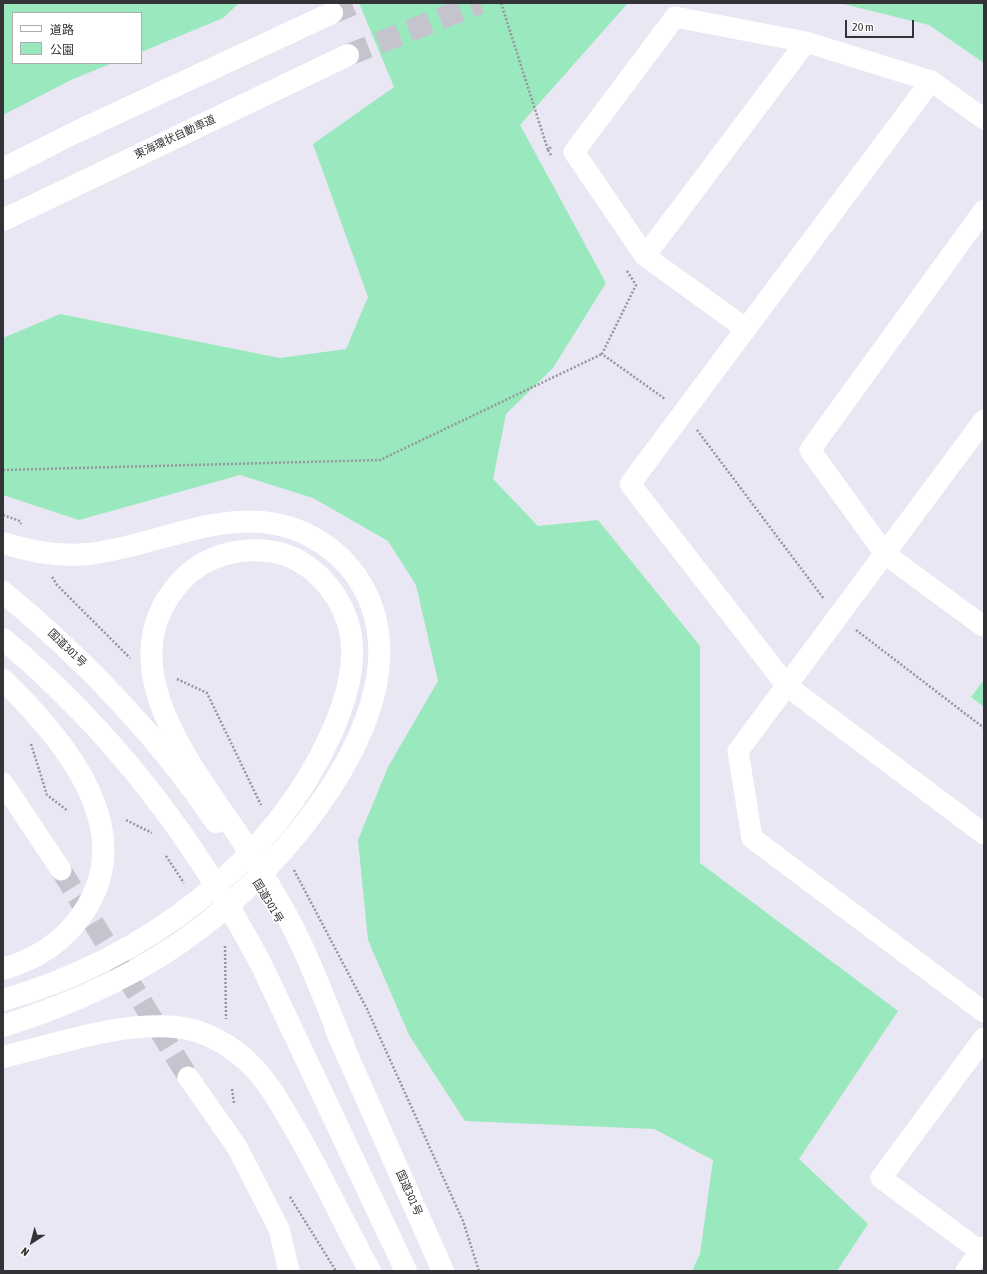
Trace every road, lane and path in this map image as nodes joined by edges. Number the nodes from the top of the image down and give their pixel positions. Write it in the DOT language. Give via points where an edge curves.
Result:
graph roads {
  1 [pos="501,3"];
  2 [pos="332,13"];
  3 [pos="806,42"];
  4 [pos="348,56"];
  5 [pos="931,81"];
  6 [pos="984,119"];
  7 [pos="548,150"];
  8 [pos="3,169"];
  9 [pos="984,210"];
  10 [pos="3,220"];
  11 [pos="645,256"];
  12 [pos="746,329"];
  13 [pos="602,354"];
  14 [pos="684,413"];
  15 [pos="984,420"];
  16 [pos="3,470"];
  17 [pos="3,543"];
  18 [pos="885,554"];
  19 [pos="50,574"];
  20 [pos="3,592"];
  21 [pos="838,616"];
  22 [pos="984,624"];
  23 [pos="3,638"];
  24 [pos="132,659"];
  25 [pos="174,678"];
  26 [pos="3,680"];
  27 [pos="787,686"];
  28 [pos="984,728"];
  29 [pos="30,741"];
  30 [pos="3,783"];
  31 [pos="68,811"];
  32 [pos="270,815"];
  33 [pos="984,834"];
  34 [pos="290,853"];
  35 [pos="61,870"];
  36 [pos="3,968"];
  37 [pos="3,1000"];
  38 [pos="984,1012"];
  39 [pos="3,1026"];
  40 [pos="984,1038"];
  41 [pos="344,1046"];
  42 [pos="3,1057"];
  43 [pos="188,1077"];
  44 [pos="983,1251"];
  45 [pos="289,1271"];
  46 [pos="370,1271"];
  47 [pos="406,1271"];
  48 [pos="443,1271"];
  49 [pos="479,1271"];
  50 [pos="966,1271"];
  1 -- 7 [label="path"];
  2 -- 8 [label="highway" via="72,134"];
  3 -- 5 [label="street"];
  3 -- 11 [label="street"];
  3 -- 11 [label="street" via="675,17 574,152"];
  4 -- 10 [label="highway, 東海環状自動車道"];
  5 -- 6 [label="street"];
  5 -- 12 [label="street"];
  9 -- 18 [label="street" via="810,450"];
  11 -- 12 [label="street"];
  12 -- 14 [label="street"];
  13 -- 16 [label="path" via="380,460"];
  14 -- 21 [label="path"];
  14 -- 27 [label="street" via="630,484"];
  15 -- 18 [label="street"];
  17 -- 34 [label="highway" via="32,552 88,554 116,550 218,524 241,521 266,522 290,527 312,537 331,549 347,564 369,596 376,618 380,658 377,683 362,729 350,754"];
  18 -- 21 [label="street"];
  18 -- 22 [label="street" via="983,626"];
  19 -- 24 [label="path" via="57,585"];
  20 -- 41 [label="highway, 国道301号" via="42,624 120,702 200,799 267,899 295,947"];
  21 -- 27 [label="street"];
  21 -- 28 [label="path"];
  23 -- 47 [label="highway" via="38,668 107,738 166,810 199,858 236,917 262,966"];
  25 -- 32 [label="path" via="207,694"];
  26 -- 36 [label="highway" via="25,701 73,761 97,810 103,836 98,884 74,927 56,944 33,958"];
  27 -- 33 [label="street"];
  27 -- 38 [label="street" via="738,751 752,838"];
  29 -- 31 [label="path" via="47,795"];
  30 -- 35 [label="street"];
  32 -- 37 [label="highway" via="233,870 186,910 155,931 87,969"];
  32 -- 41 [label="highway" via="313,770 339,717 351,670 350,629 343,609 332,590 318,574 302,562 284,554 264,550 242,550 203,563 170,593 158,612 152,632 153,679 160,705 171,730 241,838 290,922"];
  34 -- 39 [label="highway" via="202,927 141,968 74,1001"];
  34 -- 49 [label="path" via="367,1009 463,1221"];
  40 -- 44 [label="street" via="881,1178"];
  41 -- 48 [label="highway, 国道301号"];
  42 -- 46 [label="highway" via="88,1036 150,1026 177,1027 216,1039 252,1066 283,1108"];
  43 -- 45 [label="street" via="237,1147 279,1229"];
  44 -- 50 [label="street"];
}
